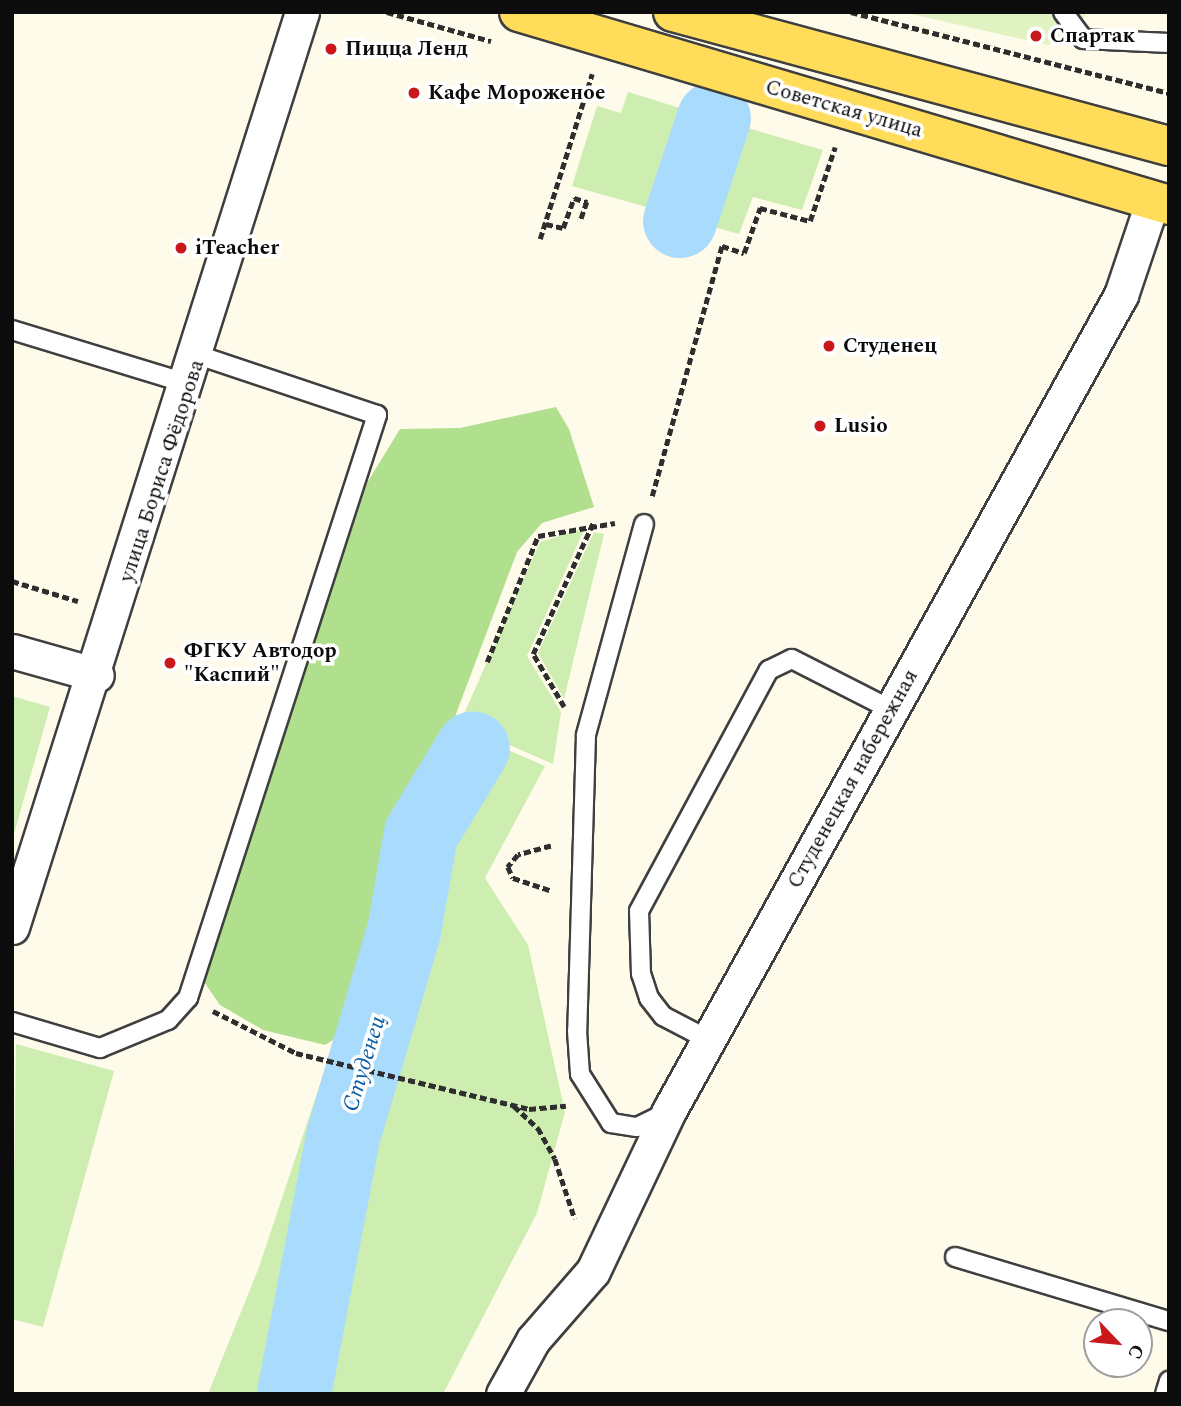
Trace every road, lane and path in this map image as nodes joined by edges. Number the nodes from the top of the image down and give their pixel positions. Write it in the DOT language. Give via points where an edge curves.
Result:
graph roads {
  1 [pos="302,12"];
  2 [pos="519,12"];
  3 [pos="673,12"];
  4 [pos="851,12"];
  5 [pos="1063,12"];
  6 [pos="1169,43"];
  7 [pos="593,70"];
  8 [pos="1169,93"];
  9 [pos="836,125"];
  10 [pos="1168,146"];
  11 [pos="1161,203"];
  12 [pos="580,222"];
  13 [pos="546,223"];
  14 [pos="540,239"];
  15 [pos="12,330"];
  16 [pos="194,369"];
  17 [pos="594,523"];
  18 [pos="644,524"];
  19 [pos="12,581"];
  20 [pos="117,612"];
  21 [pos="12,651"];
  22 [pos="487,662"];
  23 [pos="97,675"];
  24 [pos="892,710"];
  25 [pos="567,711"];
  26 [pos="12,926"];
  27 [pos="188,998"];
  28 [pos="12,1022"];
  29 [pos="709,1040"];
  30 [pos="594,1104"];
  31 [pos="513,1105"];
  32 [pos="669,1111"];
  33 [pos="955,1257"];
  34 [pos="593,1271"];
  35 [pos="1169,1321"];
  36 [pos="1169,1381"];
  37 [pos="503,1394"];
  38 [pos="1165,1394"];
  1 -- 16 [label="street, улица Бориса Фёдорова"];
  2 -- 9 [label="main road, Советская улица" via="632,46"];
  3 -- 10 [label="main road"];
  4 -- 8 [label="path"];
  5 -- 6 [label="lane" via="1083,39"];
  7 -- 13 [label="path"];
  9 -- 11 [label="main road, Советская улица"];
  9 -- 18 [label="path" via="810,221 760,208 744,253 722,246"];
  10 -- 11 [label="main road, Студенецкая набережная"];
  11 -- 24 [label="street, Студенецкая набережная" via="1121,295"];
  12 -- 13 [label="path" via="587,202 574,198 563,228"];
  13 -- 14 [label="path"];
  15 -- 16 [label="lane"];
  16 -- 20 [label="street, улица Бориса Фёдорова"];
  16 -- 27 [label="lane" via="377,415"];
  17 -- 18 [label="path"];
  17 -- 22 [label="path" via="538,536"];
  17 -- 25 [label="path" via="533,654"];
  18 -- 30 [label="lane" via="607,650 583,772 577,1031 580,1074"];
  19 -- 20 [label="path"];
  20 -- 23 [label="street, улица Бориса Фёдорова"];
  21 -- 23 [label="street"];
  23 -- 26 [label="street, улица Бориса Фёдорова"];
  24 -- 29 [label="street, Студенецкая набережная"];
  24 -- 29 [label="lane" via="792,659 769,670 638,919 649,998 663,1016"];
  27 -- 28 [label="lane" via="168,1020 100,1048"];
  27 -- 31 [label="path" via="296,1054"];
  29 -- 32 [label="street, Студенецкая набережная"];
  30 -- 31 [label="path"];
  30 -- 32 [label="lane" via="611,1123 637,1127"];
  31 -- 34 [label="path" via="538,1128 555,1159"];
  32 -- 34 [label="street, Студенецкая набережная"];
  33 -- 35 [label="lane"];
  34 -- 37 [label="street, Студенецкая набережная" via="533,1340"];
  36 -- 38 [label="lane"];
}
